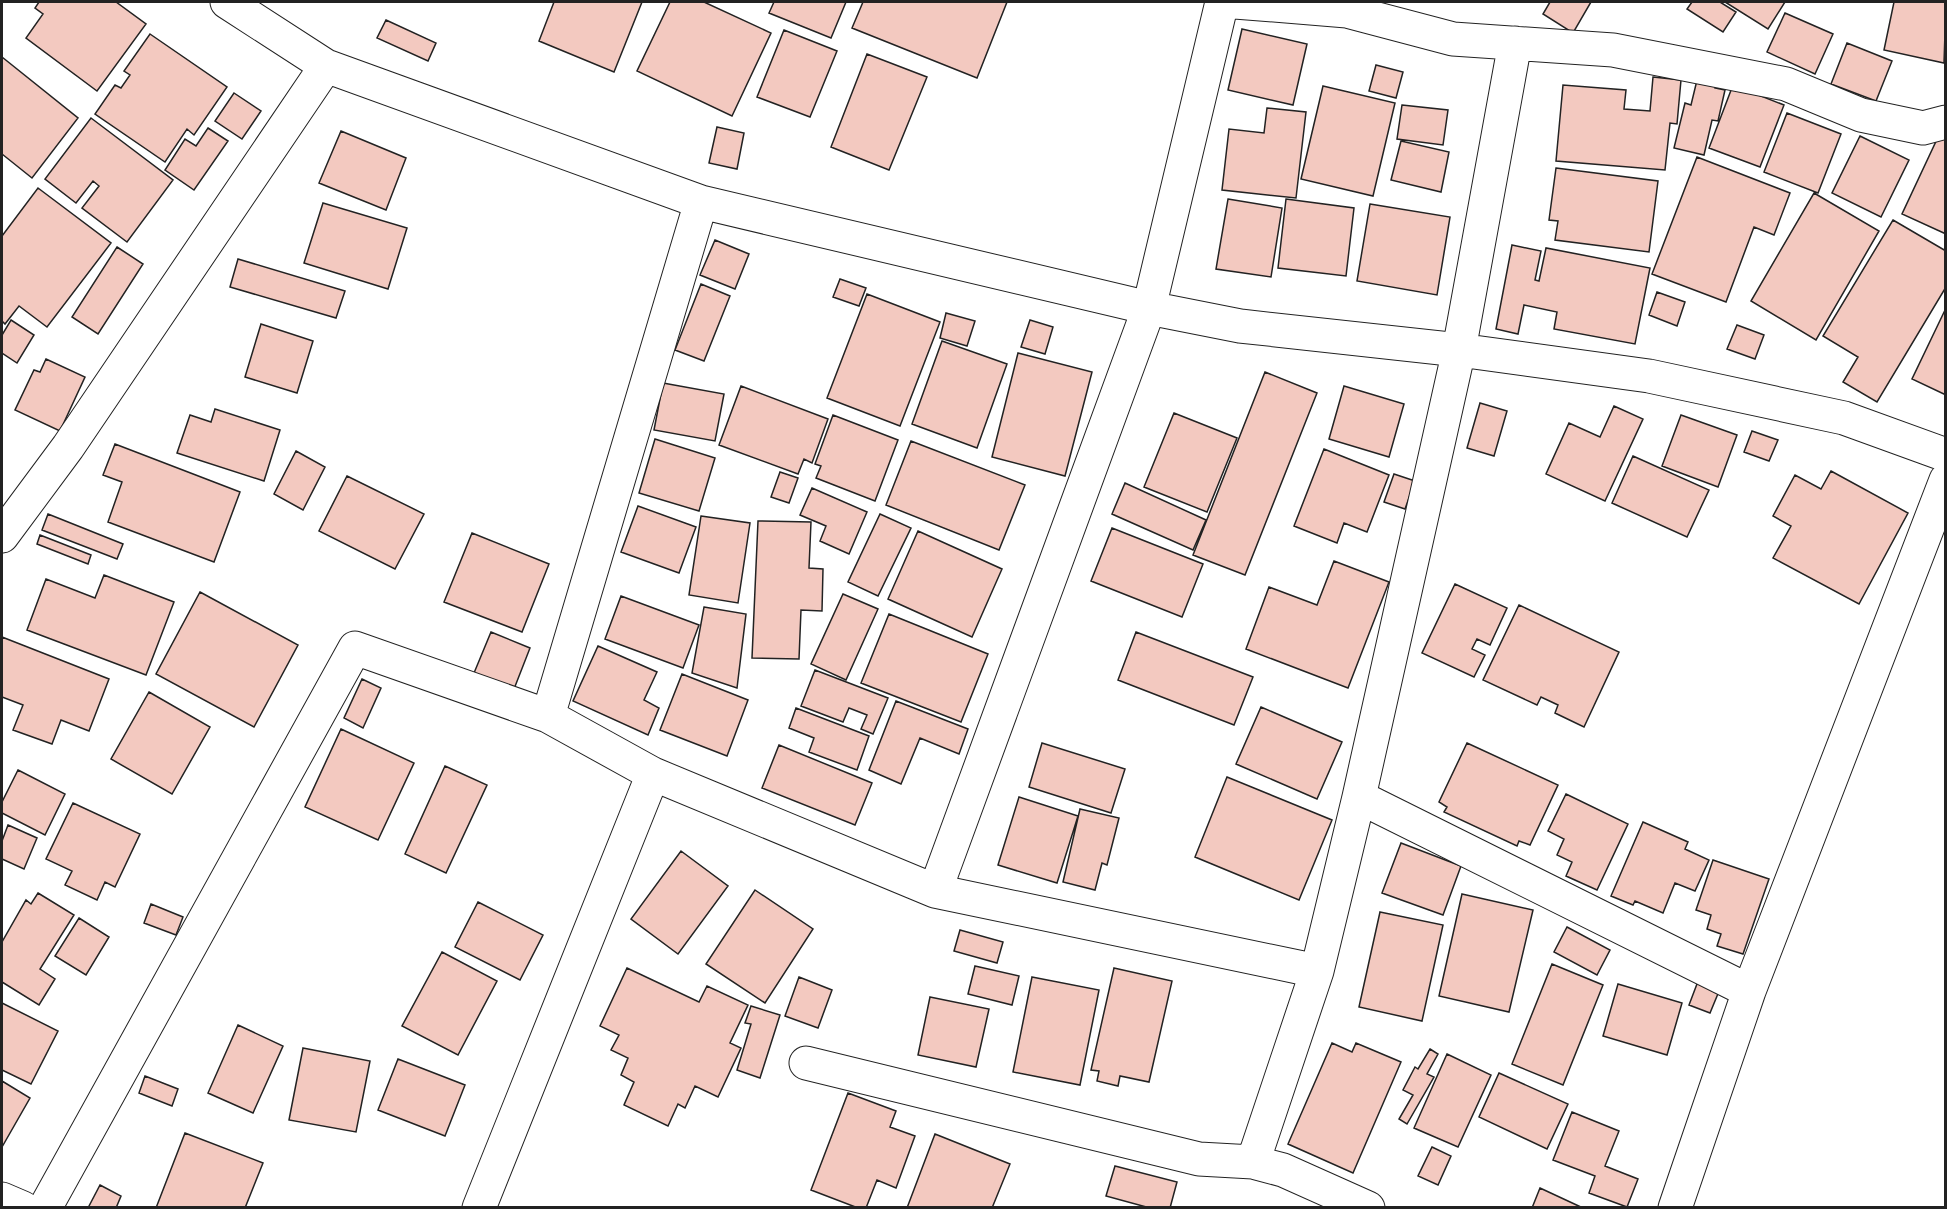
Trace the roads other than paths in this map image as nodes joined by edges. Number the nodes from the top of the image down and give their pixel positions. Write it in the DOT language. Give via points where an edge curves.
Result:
graph roads {
  1 [pos="227,2"];
  2 [pos="1222,2"];
  3 [pos="1235,2"];
  4 [pos="1515,43"];
  5 [pos="326,66"];
  6 [pos="1946,122"];
  7 [pos="701,202"];
  8 [pos="1149,308"];
  9 [pos="1459,350"];
  10 [pos="1946,455"];
  11 [pos="1946,480"];
  12 [pos="2,536"];
  13 [pos="548,716"];
  14 [pos="653,774"];
  15 [pos="1359,797"];
  16 [pos="935,891"];
  17 [pos="1317,970"];
  18 [pos="1749,991"];
  19 [pos="806,1063"];
  20 [pos="1253,1162"];
  21 [pos="2,1199"];
  22 [pos="22,1208"];
  23 [pos="45,1208"];
  24 [pos="479,1208"];
  25 [pos="1368,1208"];
  26 [pos="1675,1208"];
  1 -- 5 [label="street"];
  2 -- 8 [label="street"];
  3 -- 4 [label="street" via="1347,11 1453,39"];
  4 -- 6 [label="street" via="1613,50 1786,84 1861,115 1923,128"];
  4 -- 9 [label="street"];
  5 -- 7 [label="street"];
  5 -- 12 [label="street" via="68,447"];
  7 -- 8 [label="street"];
  7 -- 13 [label="street"];
  8 -- 9 [label="street" via="1240,326"];
  8 -- 16 [label="street"];
  9 -- 10 [label="street" via="1649,376 1833,416"];
  9 -- 15 [label="street"];
  11 -- 18 [label="street"];
  13 -- 14 [label="street"];
  13 -- 23 [label="street" via="355,648"];
  14 -- 16 [label="street"];
  14 -- 24 [label="street"];
  15 -- 17 [label="street"];
  15 -- 18 [label="street"];
  16 -- 17 [label="street"];
  17 -- 20 [label="street"];
  18 -- 26 [label="street"];
  19 -- 20 [label="street" via="1199,1159"];
  20 -- 25 [label="street" via="1283,1170"];
  21 -- 22 [label="street"];
}
